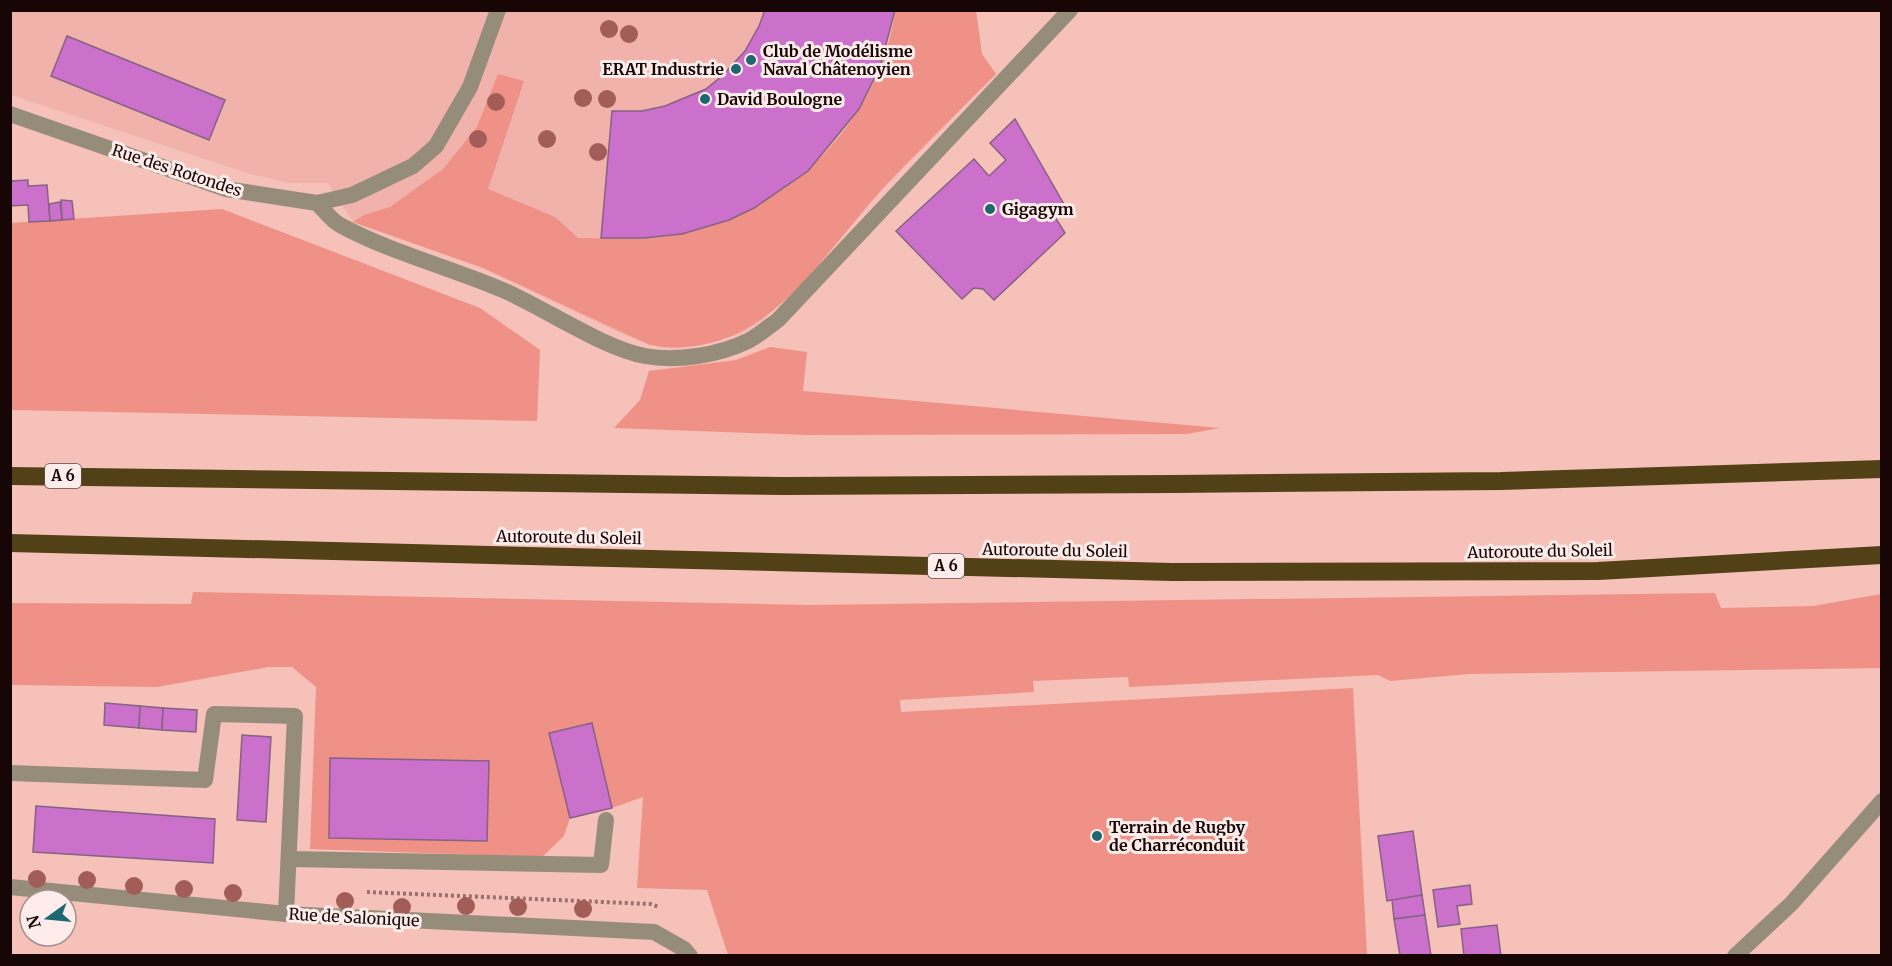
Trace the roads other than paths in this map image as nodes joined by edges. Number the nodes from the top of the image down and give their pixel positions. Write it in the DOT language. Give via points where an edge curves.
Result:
graph roads {
  1 [pos="498,10"];
  2 [pos="1070,10"];
  3 [pos="10,114"];
  4 [pos="317,203"];
  5 [pos="1881,469"];
  6 [pos="10,476"];
  7 [pos="10,543"];
  8 [pos="1881,555"];
  9 [pos="10,773"];
  10 [pos="1881,801"];
  11 [pos="606,820"];
  12 [pos="289,859"];
  13 [pos="10,887"];
  14 [pos="286,914"];
  15 [pos="690,956"];
  16 [pos="1735,956"];
  1 -- 4 [label="street, Rue des Rotondes" via="470,87 436,146 413,166 386,180 352,195"];
  2 -- 4 [label="street" via="778,320 749,341 717,352 645,356 602,340 507,292 368,239 337,224"];
  3 -- 4 [label="street, Rue des Rotondes" via="226,189"];
  5 -- 6 [label="highway, A 6" via="1501,481 785,486"];
  7 -- 8 [label="highway, Autoroute du Soleil / A 6" via="1172,572 1598,571"];
  9 -- 12 [label="street" via="205,780 214,714 294,716"];
  10 -- 16 [label="street" via="1791,904"];
  11 -- 12 [label="street" via="601,866"];
  12 -- 14 [label="street"];
  13 -- 14 [label="street, Rue de Salonique"];
  14 -- 15 [label="street, Rue de Salonique" via="654,932"];
}
